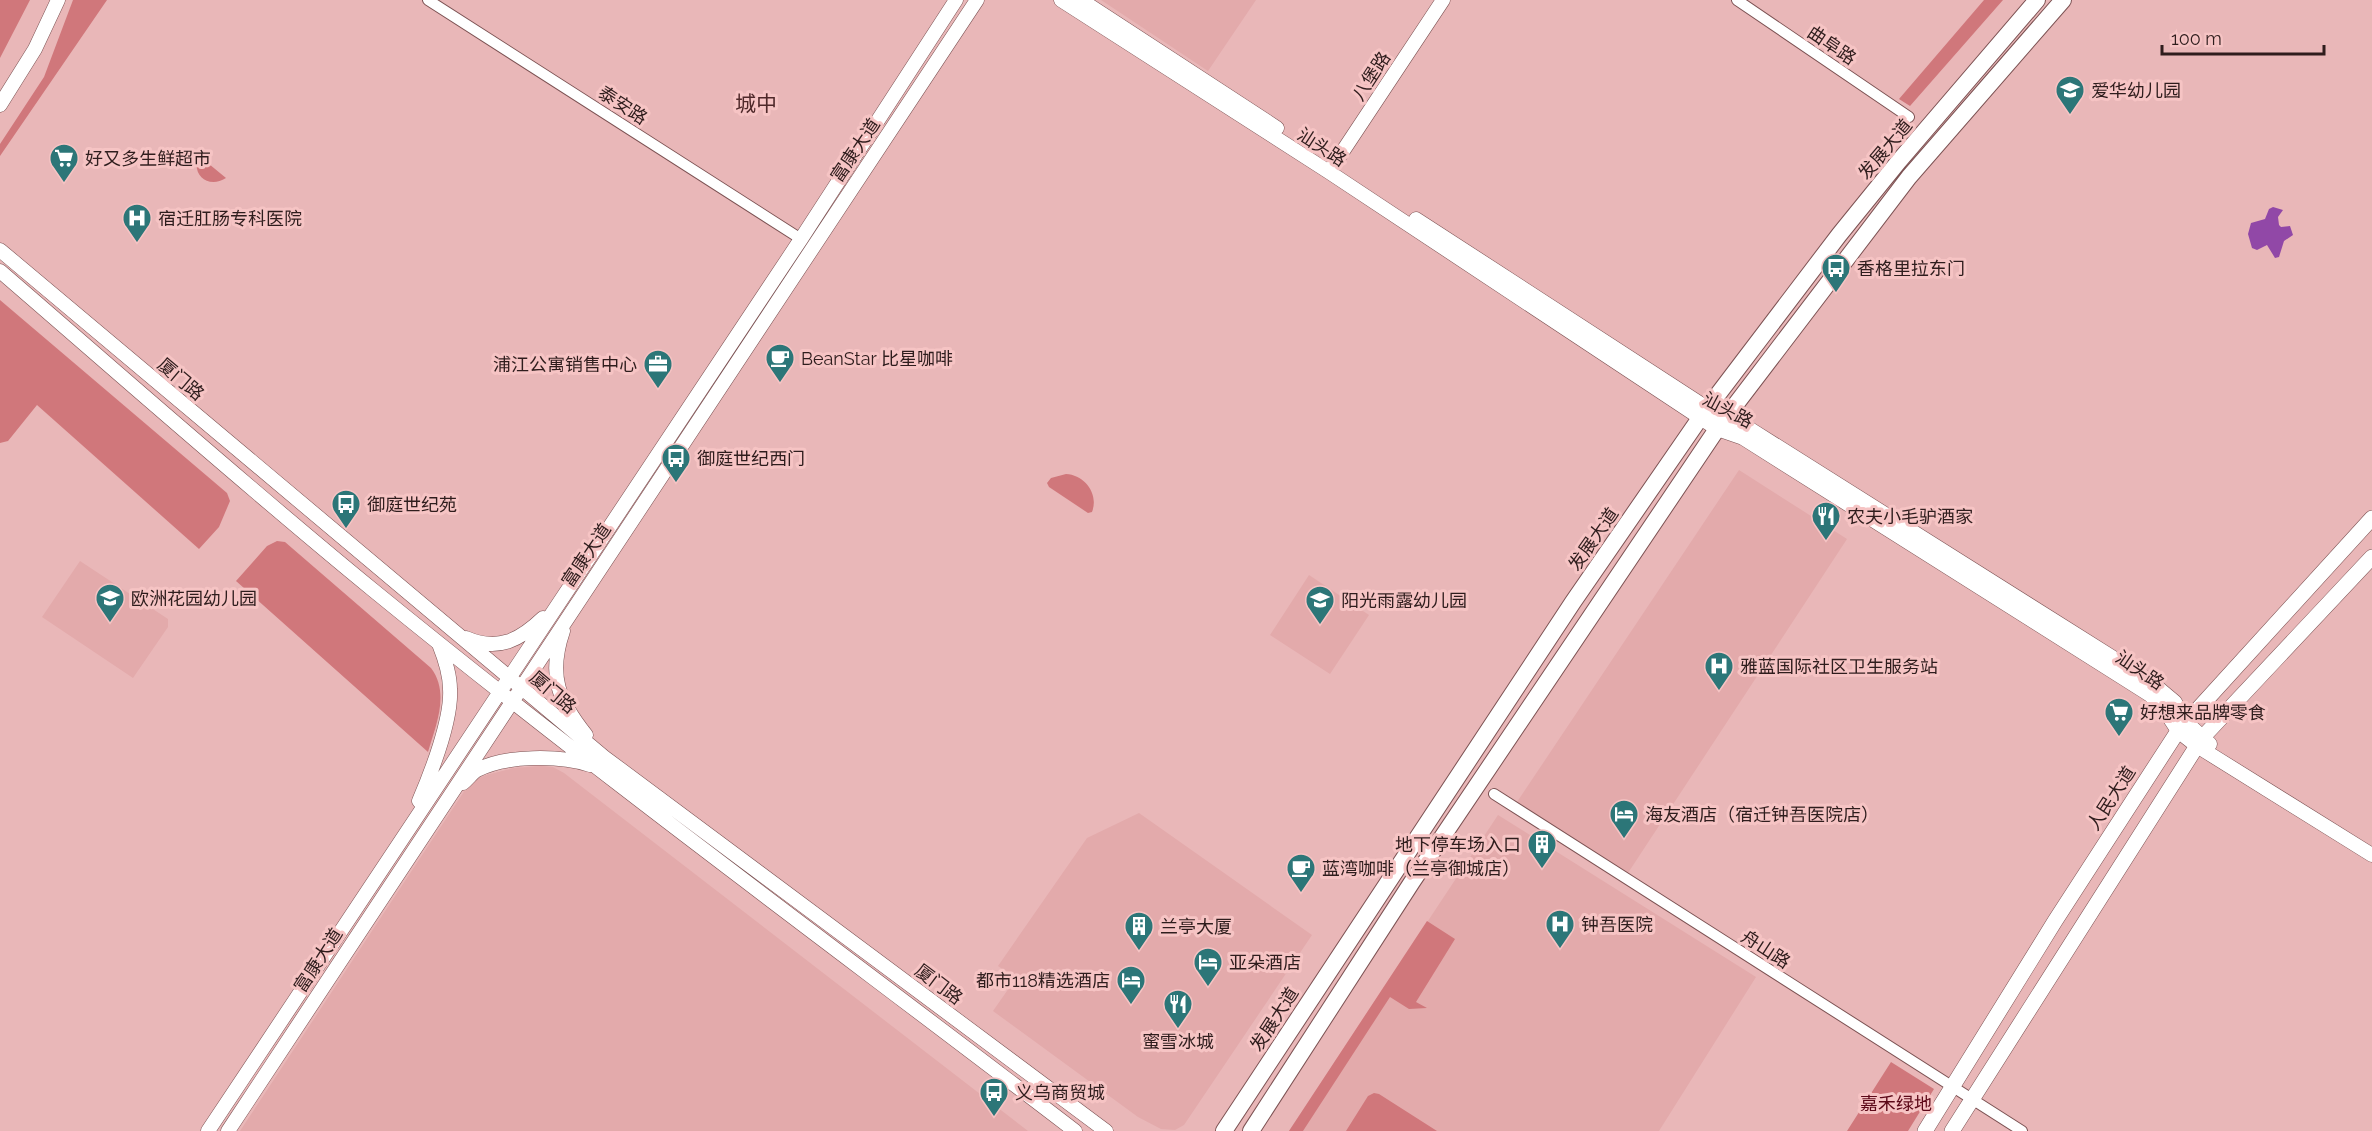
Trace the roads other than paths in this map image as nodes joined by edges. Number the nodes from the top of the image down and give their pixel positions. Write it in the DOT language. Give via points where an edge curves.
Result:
graph roads {
  1 [pos="48,0"];
  2 [pos="58,0"];
  3 [pos="428,0"];
  4 [pos="956,0"];
  5 [pos="977,0"];
  6 [pos="1061,0"];
  7 [pos="1081,0"];
  8 [pos="1443,0"];
  9 [pos="1737,0"];
  10 [pos="2037,0"];
  11 [pos="2063,0"];
  12 [pos="0,88"];
  13 [pos="0,105"];
  14 [pos="1909,117"];
  15 [pos="1331,169"];
  16 [pos="801,239"];
  17 [pos="0,250"];
  18 [pos="0,271"];
  19 [pos="1704,413"];
  20 [pos="1720,424"];
  21 [pos="2372,518"];
  22 [pos="2372,557"];
  23 [pos="559,602"];
  24 [pos="570,611"];
  25 [pos="453,632"];
  26 [pos="439,642"];
  27 [pos="514,683"];
  28 [pos="506,696"];
  29 [pos="2182,727"];
  30 [pos="2200,742"];
  31 [pos="601,762"];
  32 [pos="1494,794"];
  33 [pos="406,832"];
  34 [pos="420,839"];
  35 [pos="2372,845"];
  36 [pos="2372,855"];
  37 [pos="1953,1088"];
  38 [pos="1972,1100"];
  39 [pos="208,1131"];
  40 [pos="228,1131"];
  41 [pos="1075,1131"];
  42 [pos="1106,1131"];
  43 [pos="1224,1131"];
  44 [pos="1251,1131"];
  45 [pos="1925,1131"];
  46 [pos="1952,1131"];
  47 [pos="2022,1131"];
  1 -- 12 [label="street" via="29,42"];
  2 -- 13 [label="street" via="35,49"];
  3 -- 16 [label="street, 泰安路"];
  4 -- 16 [label="street, 富康大道"];
  5 -- 24 [label="street, 富康大道"];
  6 -- 15 [label="street, 汕头路"];
  7 -- 15 [label="street, 汕头路"];
  8 -- 15 [label="street, 八堡路"];
  9 -- 14 [label="street, 曲阜路"];
  10 -- 19 [label="main road, 发展大道" via="1899,161"];
  11 -- 20 [label="main road, 发展大道" via="1909,177"];
  15 -- 19 [label="street, 汕头路"];
  16 -- 23 [label="street, 富康大道"];
  17 -- 25 [label="street, 厦门路"];
  18 -- 26 [label="street, 厦门路" via="275,509"];
  19 -- 20 [label="street, 汕头路"];
  19 -- 43 [label="main road, 发展大道" via="1574,602"];
  20 -- 29 [label="street, 汕头路" via="2150,695"];
  20 -- 44 [label="main road, 发展大道" via="1412,882"];
  21 -- 29 [label="main road, 人民大道"];
  22 -- 30 [label="main road"];
  23 -- 25 [label="street" via="512,641 479,644"];
  23 -- 27 [label="street, 富康大道"];
  24 -- 27 [label="street, 富康大道"];
  24 -- 31 [label="street" via="555,657 557,682 568,712"];
  25 -- 27 [label="street, 厦门路"];
  26 -- 28 [label="street, 厦门路"];
  26 -- 33 [label="street" via="450,680 447,716"];
  27 -- 28 [label="street, 富康大道"];
  27 -- 31 [label="street, 厦门路"];
  28 -- 31 [label="street, 厦门路"];
  28 -- 33 [label="street, 富康大道"];
  28 -- 34 [label="street, 富康大道"];
  29 -- 30 [label="street, 汕头路"];
  29 -- 37 [label="main road, 人民大道" via="2055,921"];
  30 -- 35 [label="street, 汕头路"];
  30 -- 36 [label="street, 汕头路"];
  30 -- 38 [label="main road"];
  31 -- 34 [label="street" via="518,759 477,770"];
  31 -- 41 [label="street, 厦门路" via="642,803"];
  31 -- 42 [label="street, 厦门路"];
  32 -- 37 [label="street, 舟山路"];
  33 -- 39 [label="street, 富康大道"];
  34 -- 40 [label="street, 富康大道"];
  37 -- 38 [label="street, 舟山路"];
  37 -- 45 [label="main road, 人民大道"];
  38 -- 46 [label="main road"];
  38 -- 47 [label="street, 舟山路"];
}
